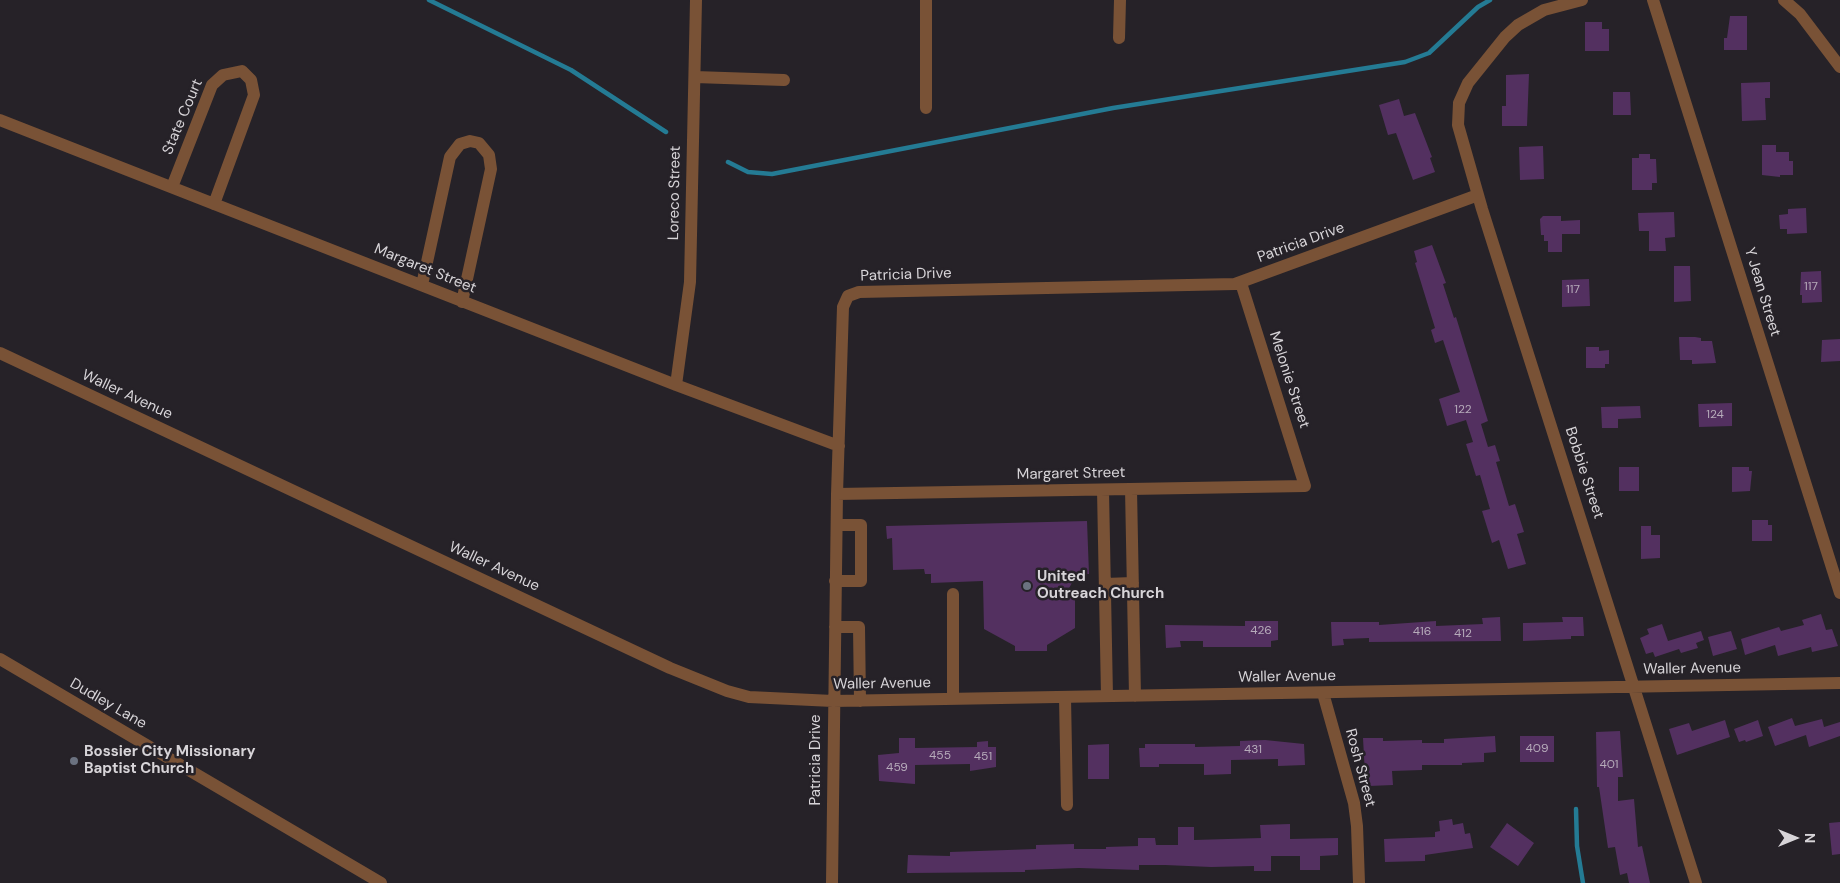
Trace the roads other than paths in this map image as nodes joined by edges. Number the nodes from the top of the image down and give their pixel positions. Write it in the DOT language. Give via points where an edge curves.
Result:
graph roads {
  1 [pos="696,0"];
  2 [pos="926,0"];
  3 [pos="1120,0"];
  4 [pos="1582,0"];
  5 [pos="1653,0"];
  6 [pos="1784,0"];
  7 [pos="1119,38"];
  8 [pos="1840,67"];
  9 [pos="695,77"];
  10 [pos="784,80"];
  11 [pos="926,108"];
  12 [pos="0,120"];
  13 [pos="172,188"];
  14 [pos="1478,195"];
  15 [pos="214,204"];
  16 [pos="1241,283"];
  17 [pos="422,285"];
  18 [pos="462,302"];
  19 [pos="0,353"];
  20 [pos="676,386"];
  21 [pos="839,446"];
  22 [pos="1305,486"];
  23 [pos="1131,489"];
  24 [pos="1103,490"];
  25 [pos="837,494"];
  26 [pos="837,525"];
  27 [pos="836,581"];
  28 [pos="1133,583"];
  29 [pos="1105,584"];
  30 [pos="1840,593"];
  31 [pos="953,594"];
  32 [pos="834,627"];
  33 [pos="0,660"];
  34 [pos="1840,683"];
  35 [pos="1634,686"];
  36 [pos="1322,693"];
  37 [pos="1107,696"];
  38 [pos="1135,696"];
  39 [pos="1065,697"];
  40 [pos="953,699"];
  41 [pos="860,700"];
  42 [pos="833,701"];
  43 [pos="1067,805"];
  44 [pos="381,883"];
  45 [pos="832,883"];
  46 [pos="1359,883"];
  47 [pos="1696,883"];
  1 -- 9 [label="street, Loreco Street"];
  2 -- 11 [label="street"];
  3 -- 7 [label="street"];
  4 -- 14 [label="street, Bobbie Street" via="1544,10 1518,25 1473,73 1463,92 1458,114 1461,139"];
  5 -- 30 [label="street, Y Jean Street"];
  6 -- 8 [label="street" via="1800,14"];
  9 -- 10 [label="street"];
  9 -- 20 [label="street, Loreco Street" via="690,282"];
  12 -- 13 [label="street, Margaret Street"];
  13 -- 15 [label="street, Margaret Street"];
  13 -- 15 [label="street, State Court" via="212,85 223,74 242,71 251,80 254,95"];
  14 -- 16 [label="street, Patricia Drive"];
  14 -- 35 [label="street, Bobbie Street"];
  15 -- 17 [label="street, Margaret Street"];
  16 -- 21 [label="street, Patricia Drive" via="853,293 843,307"];
  16 -- 22 [label="street, Melonie Street"];
  17 -- 18 [label="street, Margaret Street"];
  17 -- 18 [label="street" via="450,157 460,144 479,143 489,155 491,169"];
  18 -- 20 [label="street, Margaret Street"];
  19 -- 42 [label="street, Waller Avenue" via="699,680 749,697"];
  20 -- 21 [label="street, Margaret Street"];
  21 -- 25 [label="street, Patricia Drive"];
  22 -- 23 [label="street, Margaret Street"];
  23 -- 24 [label="street, Margaret Street"];
  23 -- 28 [label="street"];
  24 -- 25 [label="street, Margaret Street"];
  24 -- 29 [label="street"];
  25 -- 26 [label="street, Patricia Drive"];
  26 -- 27 [label="street, Patricia Drive"];
  26 -- 27 [label="street" via="861,525 861,581"];
  27 -- 32 [label="street, Patricia Drive"];
  28 -- 29 [label="street"];
  28 -- 38 [label="street"];
  29 -- 37 [label="street"];
  31 -- 40 [label="street"];
  32 -- 41 [label="street" via="859,627"];
  32 -- 42 [label="street, Patricia Drive"];
  33 -- 44 [label="street, Dudley Lane"];
  34 -- 35 [label="street, Waller Avenue"];
  35 -- 36 [label="street, Waller Avenue"];
  35 -- 47 [label="street, Bobbie Street"];
  36 -- 38 [label="street, Waller Avenue"];
  36 -- 46 [label="street, Rosh Street" via="1355,808"];
  37 -- 38 [label="street, Waller Avenue"];
  37 -- 39 [label="street, Waller Avenue"];
  39 -- 40 [label="street, Waller Avenue"];
  39 -- 43 [label="street"];
  40 -- 41 [label="street, Waller Avenue"];
  41 -- 42 [label="street, Waller Avenue"];
  42 -- 45 [label="street, Patricia Drive"];
}
